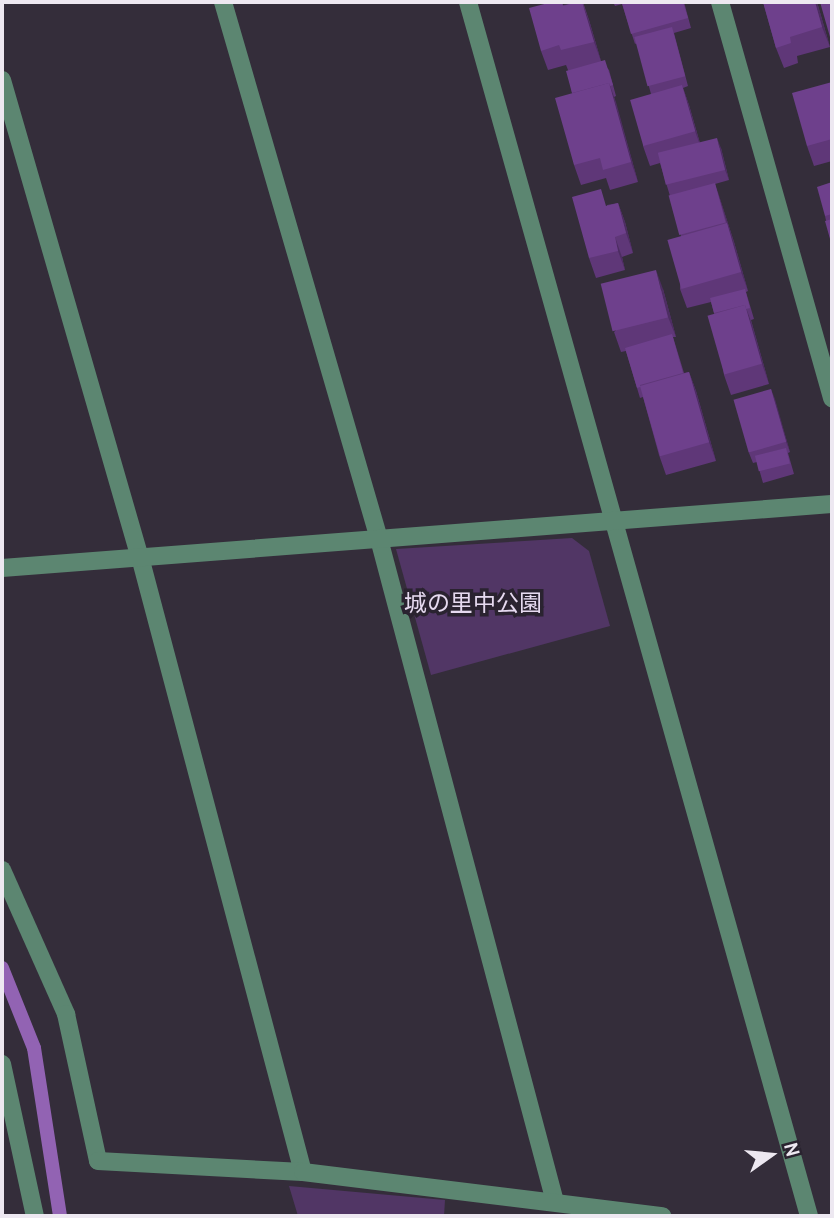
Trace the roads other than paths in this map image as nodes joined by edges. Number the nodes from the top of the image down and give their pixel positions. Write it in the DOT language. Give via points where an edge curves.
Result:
graph roads {
  1 [pos="223,2"];
  2 [pos="468,2"];
  3 [pos="720,2"];
  4 [pos="2,80"];
  5 [pos="832,398"];
  6 [pos="832,504"];
  7 [pos="613,521"];
  8 [pos="379,539"];
  9 [pos="140,557"];
  10 [pos="2,568"];
  11 [pos="2,870"];
  12 [pos="2,1064"];
  13 [pos="303,1172"];
  14 [pos="555,1202"];
  15 [pos="35,1216"];
  16 [pos="662,1216"];
  17 [pos="809,1216"];
  1 -- 8 [label="street"];
  2 -- 7 [label="street"];
  3 -- 5 [label="street"];
  4 -- 9 [label="street"];
  6 -- 7 [label="street"];
  7 -- 8 [label="street"];
  7 -- 17 [label="street"];
  8 -- 9 [label="street"];
  8 -- 14 [label="street"];
  9 -- 10 [label="street"];
  9 -- 13 [label="street"];
  11 -- 13 [label="street" via="66,1014 98,1161"];
  12 -- 15 [label="street"];
  13 -- 14 [label="street"];
  14 -- 16 [label="street"];
}
